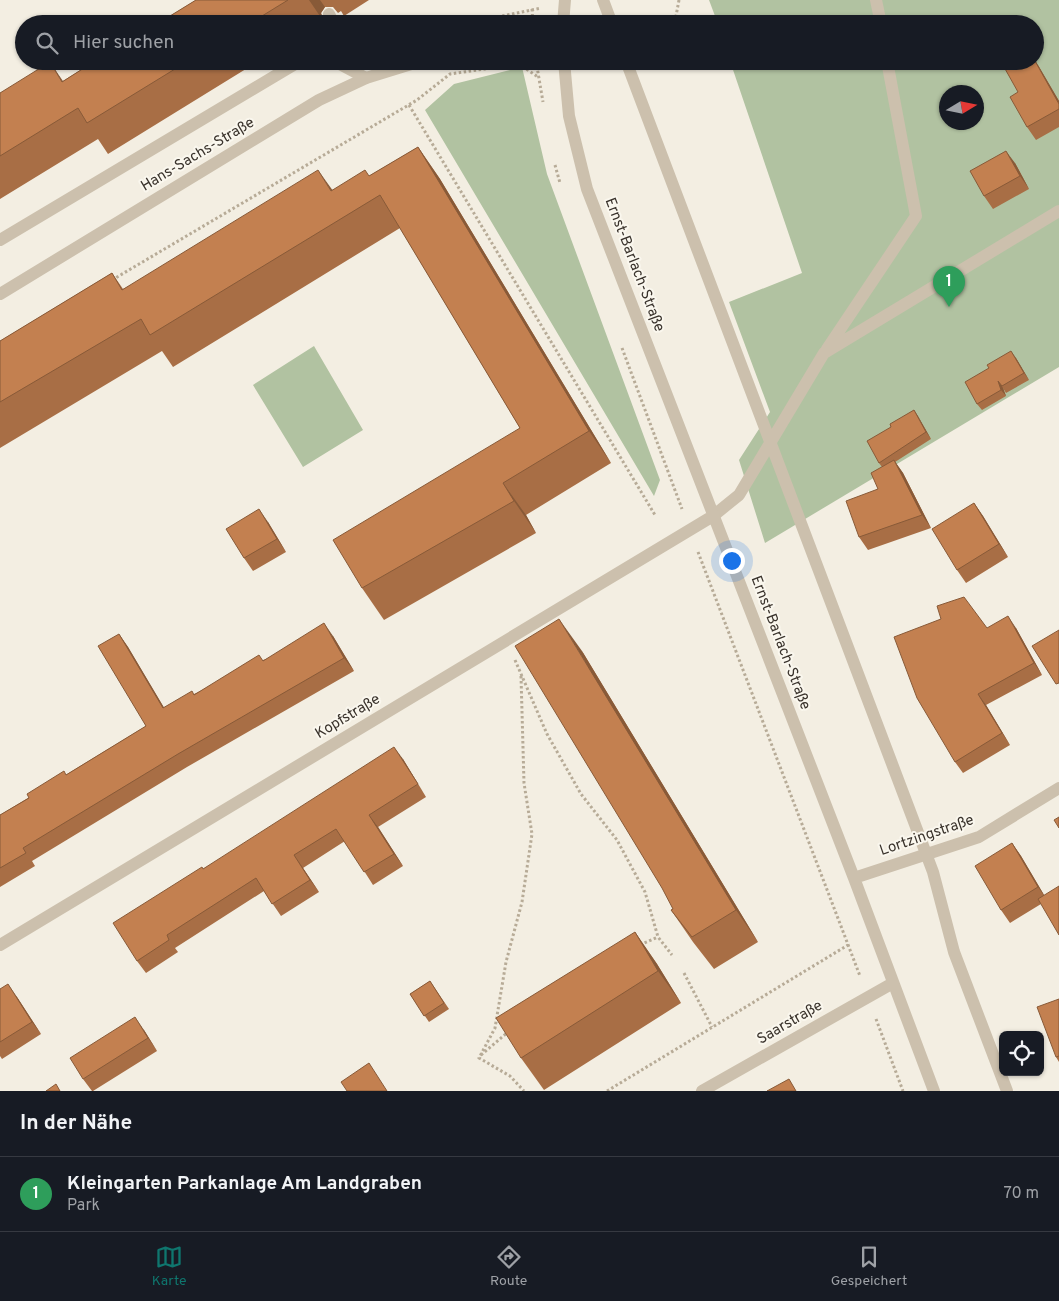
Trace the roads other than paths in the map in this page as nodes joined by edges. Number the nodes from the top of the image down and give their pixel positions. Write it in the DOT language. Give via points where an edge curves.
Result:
graph roads {
  1 [pos="603,0"];
  2 [pos="876,0"];
  3 [pos="565,1"];
  4 [pos="564,15"];
  5 [pos="609,15"];
  6 [pos="878,15"];
  7 [pos="285,70"];
  8 [pos="351,70"];
  9 [pos="362,70"];
  10 [pos="392,70"];
  11 [pos="565,70"];
  12 [pos="629,70"];
  13 [pos="890,70"];
  14 [pos="366,78"];
  15 [pos="1059,211"];
  16 [pos="0,240"];
  17 [pos="0,294"];
  18 [pos="824,353"];
  19 [pos="770,442"];
  20 [pos="713,516"];
  21 [pos="1059,788"];
  22 [pos="926,854"];
  23 [pos="854,878"];
  24 [pos="0,945"];
  25 [pos="893,983"];
  26 [pos="702,1091"];
  27 [pos="934,1091"];
  28 [pos="1007,1091"];
  1 -- 5 [label="street"];
  2 -- 6 [label="street"];
  3 -- 4 [label="street"];
  7 -- 16 [label="street"];
  8 -- 14 [label="street"];
  9 -- 14 [label="street"];
  10 -- 14 [label="street, Hans-Sachs-Straße"];
  11 -- 20 [label="street, Ernst-Barlach-Straße" via="569,116 587,190"];
  12 -- 19 [label="street"];
  13 -- 18 [label="street, Kopfstraße" via="916,216"];
  14 -- 17 [label="street, Hans-Sachs-Straße" via="319,100"];
  15 -- 18 [label="street"];
  18 -- 19 [label="street, Kopfstraße"];
  19 -- 20 [label="street, Kopfstraße" via="739,495"];
  19 -- 22 [label="street"];
  20 -- 23 [label="street, Ernst-Barlach-Straße"];
  20 -- 24 [label="street, Kopfstraße"];
  21 -- 22 [label="street, Lortzingstraße" via="979,837"];
  22 -- 23 [label="street, Lortzingstraße"];
  22 -- 28 [label="street" via="954,952"];
  23 -- 25 [label="street, Ernst-Barlach-Straße"];
  25 -- 26 [label="street, Saarstraße"];
  25 -- 27 [label="street, Ernst-Barlach-Straße"];
}
